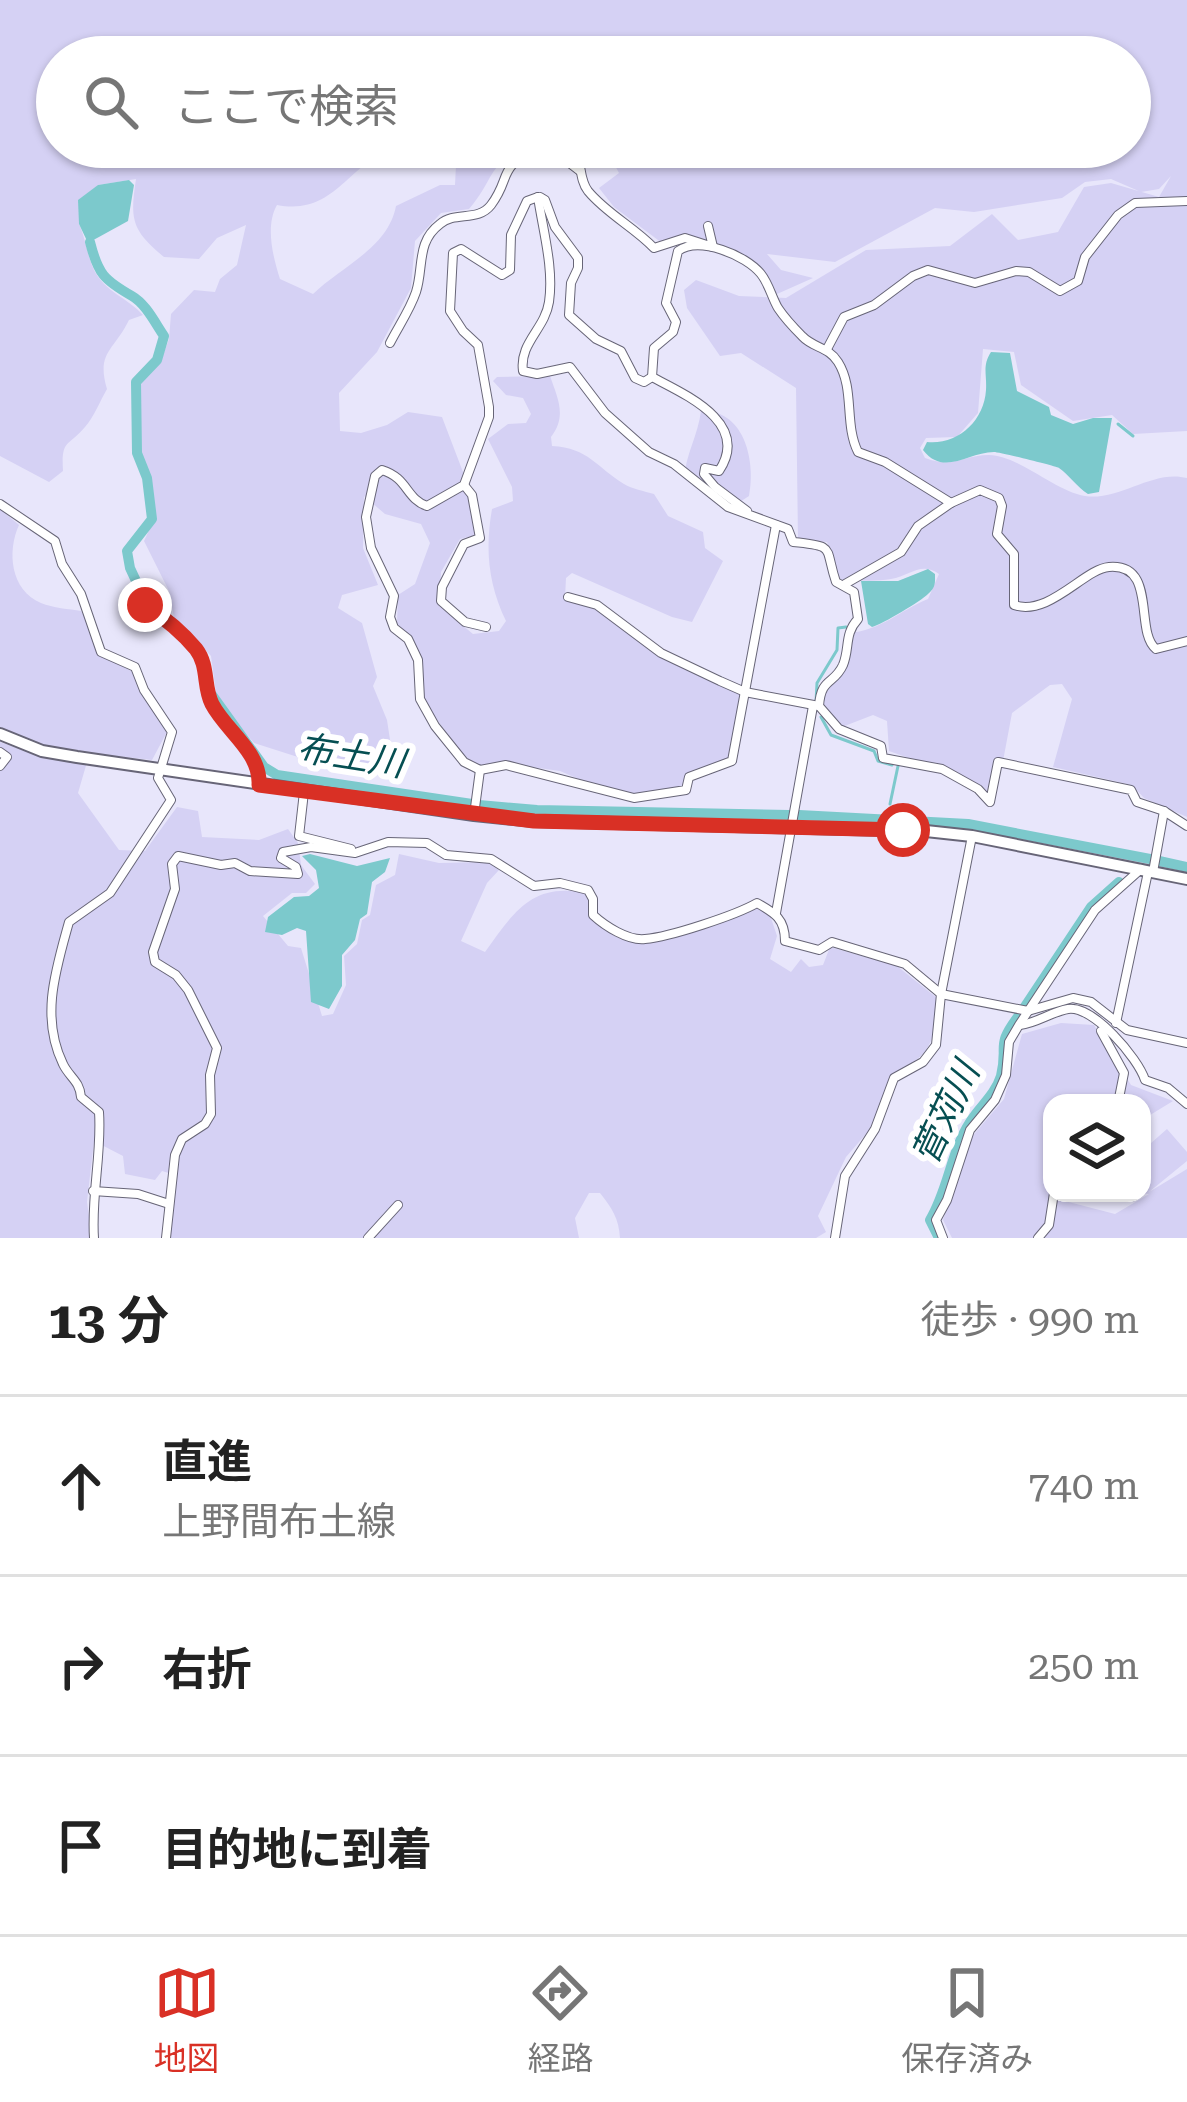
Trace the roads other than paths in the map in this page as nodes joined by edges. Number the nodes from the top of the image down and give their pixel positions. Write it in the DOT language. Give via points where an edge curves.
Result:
graph roads {
  1 [pos="508,168"];
  2 [pos="576,168"];
  3 [pos="580,171"];
  4 [pos="538,197"];
  5 [pos="1187,201"];
  6 [pos="708,226"];
  7 [pos="712,247"];
  8 [pos="390,343"];
  9 [pos="827,349"];
  10 [pos="652,377"];
  11 [pos="464,485"];
  12 [pos="951,503"];
  13 [pos="0,504"];
  14 [pos="752,516"];
  15 [pos="776,525"];
  16 [pos="844,584"];
  17 [pos="134,588"];
  18 [pos="568,596"];
  19 [pos="486,627"];
  20 [pos="1187,641"];
  21 [pos="746,692"];
  22 [pos="816,706"];
  23 [pos="0,734"];
  24 [pos="0,752"];
  25 [pos="0,766"];
  26 [pos="480,770"];
  27 [pos="159,771"];
  28 [pos="259,785"];
  29 [pos="304,792"];
  30 [pos="1164,811"];
  31 [pos="474,815"];
  32 [pos="794,826"];
  33 [pos="1187,826"];
  34 [pos="972,836"];
  35 [pos="364,850"];
  36 [pos="1148,870"];
  37 [pos="1187,879"];
  38 [pos="776,913"];
  39 [pos="941,994"];
  40 [pos="1028,1010"];
  41 [pos="1116,1023"];
  42 [pos="1019,1024"];
  43 [pos="1099,1024"];
  44 [pos="1187,1043"];
  45 [pos="1120,1094"];
  46 [pos="1187,1104"];
  47 [pos="93,1191"];
  48 [pos="1053,1202"];
  49 [pos="169,1204"];
  50 [pos="398,1205"];
  51 [pos="832,1237"];
  52 [pos="94,1238"];
  53 [pos="166,1238"];
  54 [pos="368,1238"];
  55 [pos="944,1238"];
  56 [pos="1038,1238"];
  1 -- 8 [label="street" via="482,214 449,218 425,240 415,294"];
  2 -- 3 [label="street"];
  3 -- 7 [label="street" via="611,215 654,248 686,238"];
  4 -- 10 [label="street" via="578,258 569,315 621,351 635,378"];
  4 -- 11 [label="street" via="527,201 511,235 510,270 494,273 468,251 453,253 450,311 478,345 489,407"];
  4 -- 14 [label="street" via="551,278 524,371 570,367 649,452"];
  5 -- 9 [label="street" via="1135,202 1118,214 1068,289 1029,272 975,283 928,270 844,317"];
  6 -- 7 [label="street"];
  7 -- 9 [label="street" via="760,272 780,312"];
  7 -- 10 [label="street" via="678,251 666,303 676,322 655,348"];
  9 -- 12 [label="street" via="845,377 859,452"];
  10 -- 14 [label="street" via="709,409 728,438 728,458 704,474"];
  11 -- 19 [label="street" via="480,538 464,544 441,601 465,622"];
  11 -- 26 [label="street" via="427,506 382,470 366,517 394,596 394,628 418,660 420,698 448,742"];
  12 -- 16 [label="street" via="918,526 901,552"];
  12 -- 20 [label="street" via="980,490 999,498 998,534 1014,554 1013,605 1047,602 1103,567 1117,567 1143,591 1149,644"];
  13 -- 27 [label="street" via="55,542 101,652 141,675 172,732"];
  14 -- 15 [label="street"];
  15 -- 16 [label="street" via="793,542 830,552 836,582"];
  15 -- 21 [label="street"];
  16 -- 22 [label="street" via="854,592 858,619 847,631 844,663"];
  17 -- 28 [label="street" via="200,654 210,701 260,773"];
  18 -- 21 [label="street" via="597,605 661,653"];
  21 -- 22 [label="street"];
  21 -- 26 [label="street" via="732,761 688,777 686,790 667,796 634,798 506,765"];
  22 -- 30 [label="street" via="839,729 881,746 883,758 942,769 990,802 998,762 1131,790 1137,802"];
  22 -- 32 [label="street"];
  23 -- 27 [label="main road" via="42,751"];
  24 -- 25 [label="street" via="7,757"];
  26 -- 31 [label="street"];
  27 -- 28 [label="main road"];
  27 -- 47 [label="street" via="170,807 110,893 70,922 53,982 50,1021 63,1065 98,1112"];
  28 -- 29 [label="main road"];
  29 -- 31 [label="main road"];
  29 -- 35 [label="street" via="298,836"];
  30 -- 33 [label="street"];
  30 -- 36 [label="street"];
  31 -- 32 [label="main road"];
  32 -- 34 [label="main road"];
  32 -- 38 [label="street"];
  34 -- 36 [label="main road"];
  34 -- 39 [label="street"];
  35 -- 38 [label="street" via="427,843 446,855 491,859 534,886 589,890 593,915 642,940 757,903"];
  35 -- 49 [label="street" via="283,852 298,874 188,856 172,864 175,889 155,962 188,989 217,1048 211,1114 182,1139"];
  36 -- 37 [label="main road"];
  36 -- 40 [label="street" via="1095,910"];
  36 -- 41 [label="street"];
  38 -- 39 [label="street" via="785,941 819,950 832,942 905,964"];
  39 -- 40 [label="street"];
  39 -- 51 [label="street" via="936,1046 894,1078 845,1176"];
  40 -- 41 [label="street" via="1073,998"];
  40 -- 42 [label="street"];
  41 -- 44 [label="street"];
  42 -- 43 [label="street" via="1076,1008"];
  42 -- 55 [label="street" via="1006,1075 970,1130 936,1220"];
  43 -- 45 [label="street" via="1124,1073"];
  43 -- 46 [label="street" via="1128,1047 1145,1080"];
  47 -- 49 [label="street"];
  47 -- 52 [label="street"];
  48 -- 56 [label="street"];
  49 -- 53 [label="street"];
  50 -- 54 [label="street"];
}
